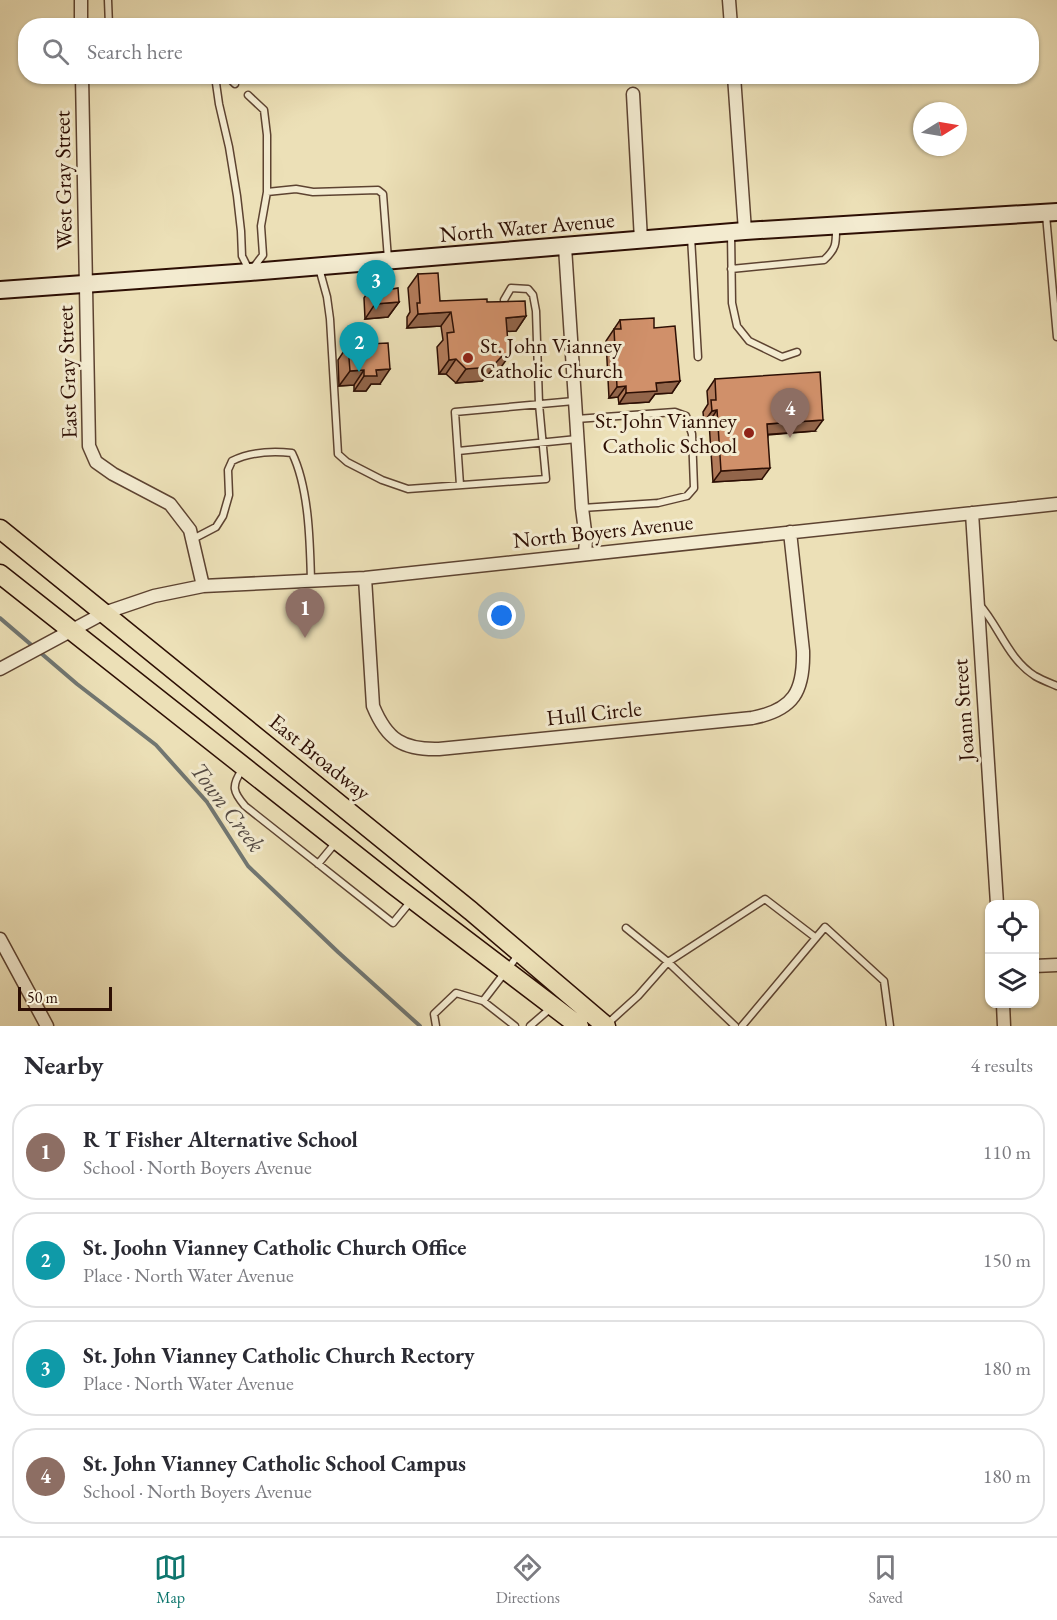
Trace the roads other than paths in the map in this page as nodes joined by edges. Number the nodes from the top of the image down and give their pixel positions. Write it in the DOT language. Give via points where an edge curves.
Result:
graph roads {
  1 [pos="81,0"];
  2 [pos="108,0"];
  3 [pos="729,0"];
  4 [pos="81,18"];
  5 [pos="109,18"];
  6 [pos="730,18"];
  7 [pos="82,84"];
  8 [pos="216,84"];
  9 [pos="734,84"];
  10 [pos="633,94"];
  11 [pos="248,95"];
  12 [pos="267,192"];
  13 [pos="1052,213"];
  14 [pos="836,226"];
  15 [pos="738,232"];
  16 [pos="691,236"];
  17 [pos="641,240"];
  18 [pos="565,247"];
  19 [pos="388,260"];
  20 [pos="319,266"];
  21 [pos="731,269"];
  22 [pos="250,272"];
  23 [pos="86,284"];
  24 [pos="0,290"];
  25 [pos="506,310"];
  26 [pos="1057,337"];
  27 [pos="797,352"];
  28 [pos="698,357"];
  29 [pos="575,401"];
  30 [pos="539,404"];
  31 [pos="576,419"];
  32 [pos="578,438"];
  33 [pos="543,442"];
  34 [pos="458,451"];
  35 [pos="460,485"];
  36 [pos="1057,504"];
  37 [pos="582,508"];
  38 [pos="972,513"];
  39 [pos="0,529"];
  40 [pos="790,532"];
  41 [pos="192,540"];
  42 [pos="585,554"];
  43 [pos="0,574"];
  44 [pos="365,578"];
  45 [pos="312,581"];
  46 [pos="203,586"];
  47 [pos="978,603"];
  48 [pos="104,613"];
  49 [pos="72,631"];
  50 [pos="0,669"];
  51 [pos="1057,686"];
  52 [pos="244,767"];
  53 [pos="337,841"];
  54 [pos="318,864"];
  55 [pos="413,899"];
  56 [pos="997,900"];
  57 [pos="626,928"];
  58 [pos="816,938"];
  59 [pos="0,939"];
  60 [pos="520,953"];
  61 [pos="669,962"];
  62 [pos="1057,965"];
  63 [pos="1039,966"];
  64 [pos="506,971"];
  65 [pos="483,1001"];
  66 [pos="552,1006"];
  67 [pos="1003,1008"];
  68 [pos="606,1025"];
  69 [pos="47,1026"];
  70 [pos="436,1026"];
  71 [pos="515,1026"];
  72 [pos="530,1026"];
  73 [pos="579,1026"];
  74 [pos="735,1026"];
  75 [pos="742,1026"];
  76 [pos="890,1026"];
  77 [pos="1004,1026"];
  1 -- 4 [label="street"];
  2 -- 5 [label="lane"];
  3 -- 6 [label="street"];
  7 -- 23 [label="street, West Gray Street"];
  8 -- 22 [label="lane" via="231,157 242,256"];
  9 -- 15 [label="street"];
  10 -- 17 [label="street"];
  11 -- 12 [label="lane" via="264,110"];
  12 -- 19 [label="lane" via="378,190 383,195"];
  12 -- 22 [label="lane" via="261,226 263,255"];
  13 -- 14 [label="main road, North Water Avenue"];
  13 -- 26 [label="lane"];
  14 -- 15 [label="main road, North Water Avenue"];
  14 -- 21 [label="lane" via="836,243 824,260"];
  15 -- 16 [label="main road, North Water Avenue"];
  15 -- 21 [label="lane"];
  16 -- 17 [label="main road, North Water Avenue"];
  16 -- 28 [label="lane"];
  17 -- 18 [label="main road, North Water Avenue"];
  18 -- 19 [label="main road, North Water Avenue"];
  18 -- 29 [label="street"];
  19 -- 20 [label="main road, North Water Avenue"];
  20 -- 22 [label="main road, North Water Avenue"];
  20 -- 35 [label="lane" via="330,320 338,454 382,480 408,489"];
  21 -- 27 [label="lane" via="737,326 749,341 782,357"];
  22 -- 23 [label="main road, North Water Avenue"];
  23 -- 24 [label="main road, North Water Avenue"];
  23 -- 41 [label="street, East Gray Street" via="89,446 96,462 112,474 170,504 190,530"];
  25 -- 30 [label="lane" via="504,300 511,288 528,289 533,295"];
  29 -- 30 [label="lane"];
  29 -- 31 [label="street"];
  30 -- 33 [label="lane"];
  30 -- 34 [label="lane" via="455,412"];
  31 -- 32 [label="street"];
  31 -- 37 [label="lane" via="675,412 686,416 692,434 694,488 687,496 658,503"];
  32 -- 33 [label="lane"];
  32 -- 37 [label="street"];
  33 -- 34 [label="lane"];
  33 -- 35 [label="lane" via="546,478"];
  34 -- 35 [label="lane"];
  36 -- 38 [label="street, North Boyers Avenue"];
  37 -- 42 [label="street"];
  38 -- 40 [label="street, North Boyers Avenue"];
  38 -- 47 [label="street, Joann Street"];
  39 -- 48 [label="main road, East Broadway"];
  40 -- 42 [label="street, North Boyers Avenue"];
  40 -- 44 [label="street, Hull Circle" via="802,651 800,684 793,698 781,708 752,718 439,749 405,746 389,733 373,706"];
  41 -- 45 [label="lane" via="216,527 223,516 232,461 245,455 292,453 304,488"];
  41 -- 46 [label="street, East Gray Street"];
  42 -- 44 [label="street, North Boyers Avenue"];
  43 -- 49 [label="main road"];
  44 -- 45 [label="street, North Boyers Avenue"];
  45 -- 46 [label="street, North Boyers Avenue"];
  46 -- 48 [label="street, North Boyers Avenue" via="154,596"];
  47 -- 51 [label="lane" via="1022,665"];
  47 -- 56 [label="street, Joann Street"];
  48 -- 49 [label="street, North Boyers Avenue"];
  48 -- 60 [label="main road, East Broadway"];
  49 -- 50 [label="street, North Boyers Avenue"];
  49 -- 52 [label="main road"];
  52 -- 53 [label="main road"];
  52 -- 54 [label="lane" via="234,781 239,799"];
  53 -- 54 [label="lane"];
  53 -- 55 [label="main road"];
  54 -- 55 [label="lane" via="393,923"];
  55 -- 64 [label="main road"];
  57 -- 61 [label="lane"];
  58 -- 61 [label="lane" via="765,899"];
  58 -- 75 [label="lane"];
  58 -- 76 [label="lane" via="825,927 884,981"];
  59 -- 69 [label="street"];
  60 -- 64 [label="lane"];
  60 -- 68 [label="main road, East Broadway"];
  61 -- 68 [label="lane"];
  61 -- 74 [label="lane"];
  62 -- 63 [label="street"];
  64 -- 65 [label="lane"];
  64 -- 66 [label="main road"];
  65 -- 70 [label="lane" via="456,993 434,1014"];
  65 -- 71 [label="lane"];
  66 -- 72 [label="lane"];
  66 -- 73 [label="main road"];
  67 -- 77 [label="street"];
}
